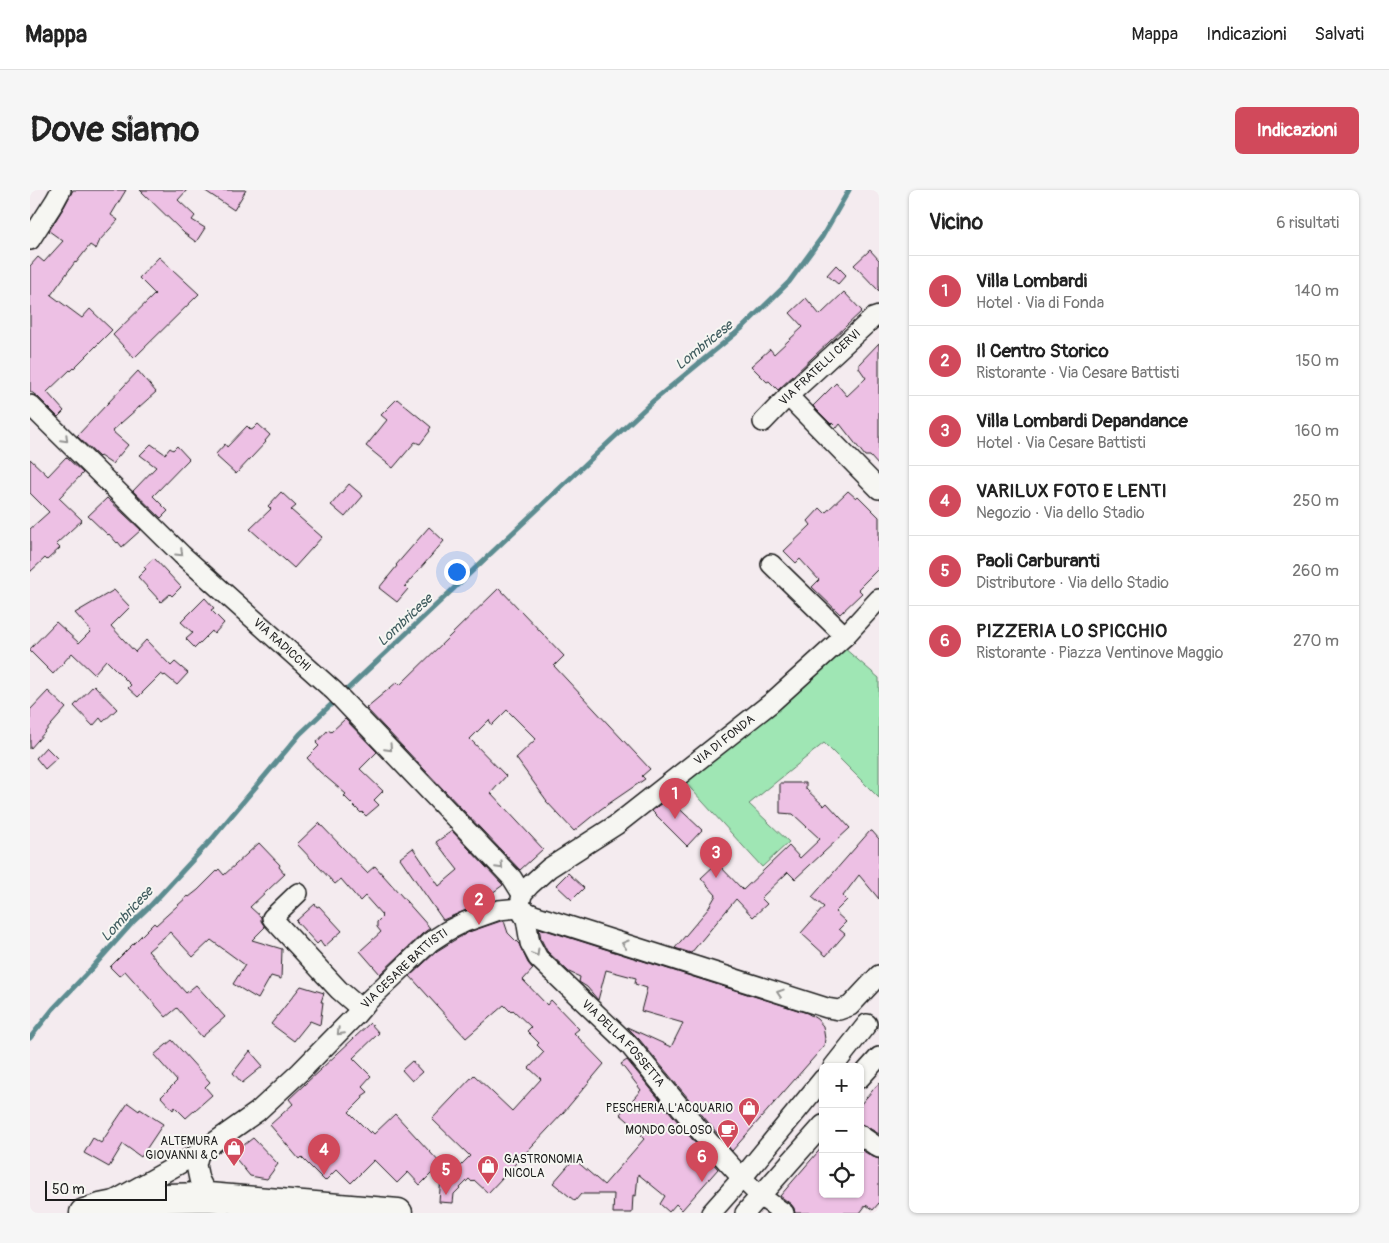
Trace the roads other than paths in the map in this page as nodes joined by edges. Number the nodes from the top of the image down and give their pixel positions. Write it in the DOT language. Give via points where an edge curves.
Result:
graph roads {
  1 [pos="60,190"];
  2 [pos="30,240"];
  3 [pos="879,316"];
  4 [pos="788,396"];
  5 [pos="30,405"];
  6 [pos="763,422"];
  7 [pos="879,489"];
  8 [pos="771,564"];
  9 [pos="879,599"];
  10 [pos="845,636"];
  11 [pos="298,893"];
  12 [pos="521,901"];
  13 [pos="879,975"];
  14 [pos="850,1006"];
  15 [pos="361,1009"];
  16 [pos="875,1027"];
  17 [pos="879,1057"];
  18 [pos="837,1063"];
  19 [pos="864,1074"];
  20 [pos="819,1084"];
  21 [pos="819,1130"];
  22 [pos="864,1138"];
  23 [pos="879,1148"];
  24 [pos="199,1153"];
  25 [pos="742,1178"];
  26 [pos="760,1196"];
  27 [pos="208,1197"];
  28 [pos="92,1211"];
  29 [pos="398,1213"];
  30 [pos="710,1213"];
  31 [pos="744,1213"];
  32 [pos="784,1213"];
  1 -- 2 [label="street"];
  3 -- 4 [label="street, VIA FRATELLI CERVI"];
  4 -- 6 [label="street, VIA FRATELLI CERVI"];
  4 -- 7 [label="street"];
  5 -- 12 [label="street, VIA RADICCHI, one-way" via="182,555 334,691 512,878"];
  8 -- 10 [label="street"];
  9 -- 10 [label="street, VIA DI FONDA"];
  10 -- 12 [label="street, VIA DI FONDA" via="771,703 616,825 549,868 530,885"];
  11 -- 15 [label="street" via="272,918"];
  14 -- 12 [label="street, one-way" via="839,1010 827,1008 534,915"];
  12 -- 15 [label="street, VIA CESARE BATTISTI" via="447,930 430,942"];
  12 -- 25 [label="street, VIA DELLA FOSSETTA, one-way" via="530,943 538,958 630,1046"];
  13 -- 14 [label="street"];
  14 -- 16 [label="street"];
  15 -- 24 [label="street, VIA CESARE BATTISTI, one-way" via="257,1112"];
  16 -- 18 [label="street"];
  17 -- 19 [label="street"];
  20 -- 25 [label="street"];
  21 -- 26 [label="street"];
  22 -- 23 [label="street"];
  24 -- 27 [label="street" via="196,1165"];
  24 -- 28 [label="street, VIA CESARE BATTISTI"];
  25 -- 26 [label="street, VIA DELLA FOSSETTA"];
  25 -- 30 [label="street"];
  26 -- 31 [label="street"];
  26 -- 32 [label="street, VIA DELLA FOSSETTA"];
  27 -- 28 [label="street" via="139,1200"];
  27 -- 29 [label="street"];
}
